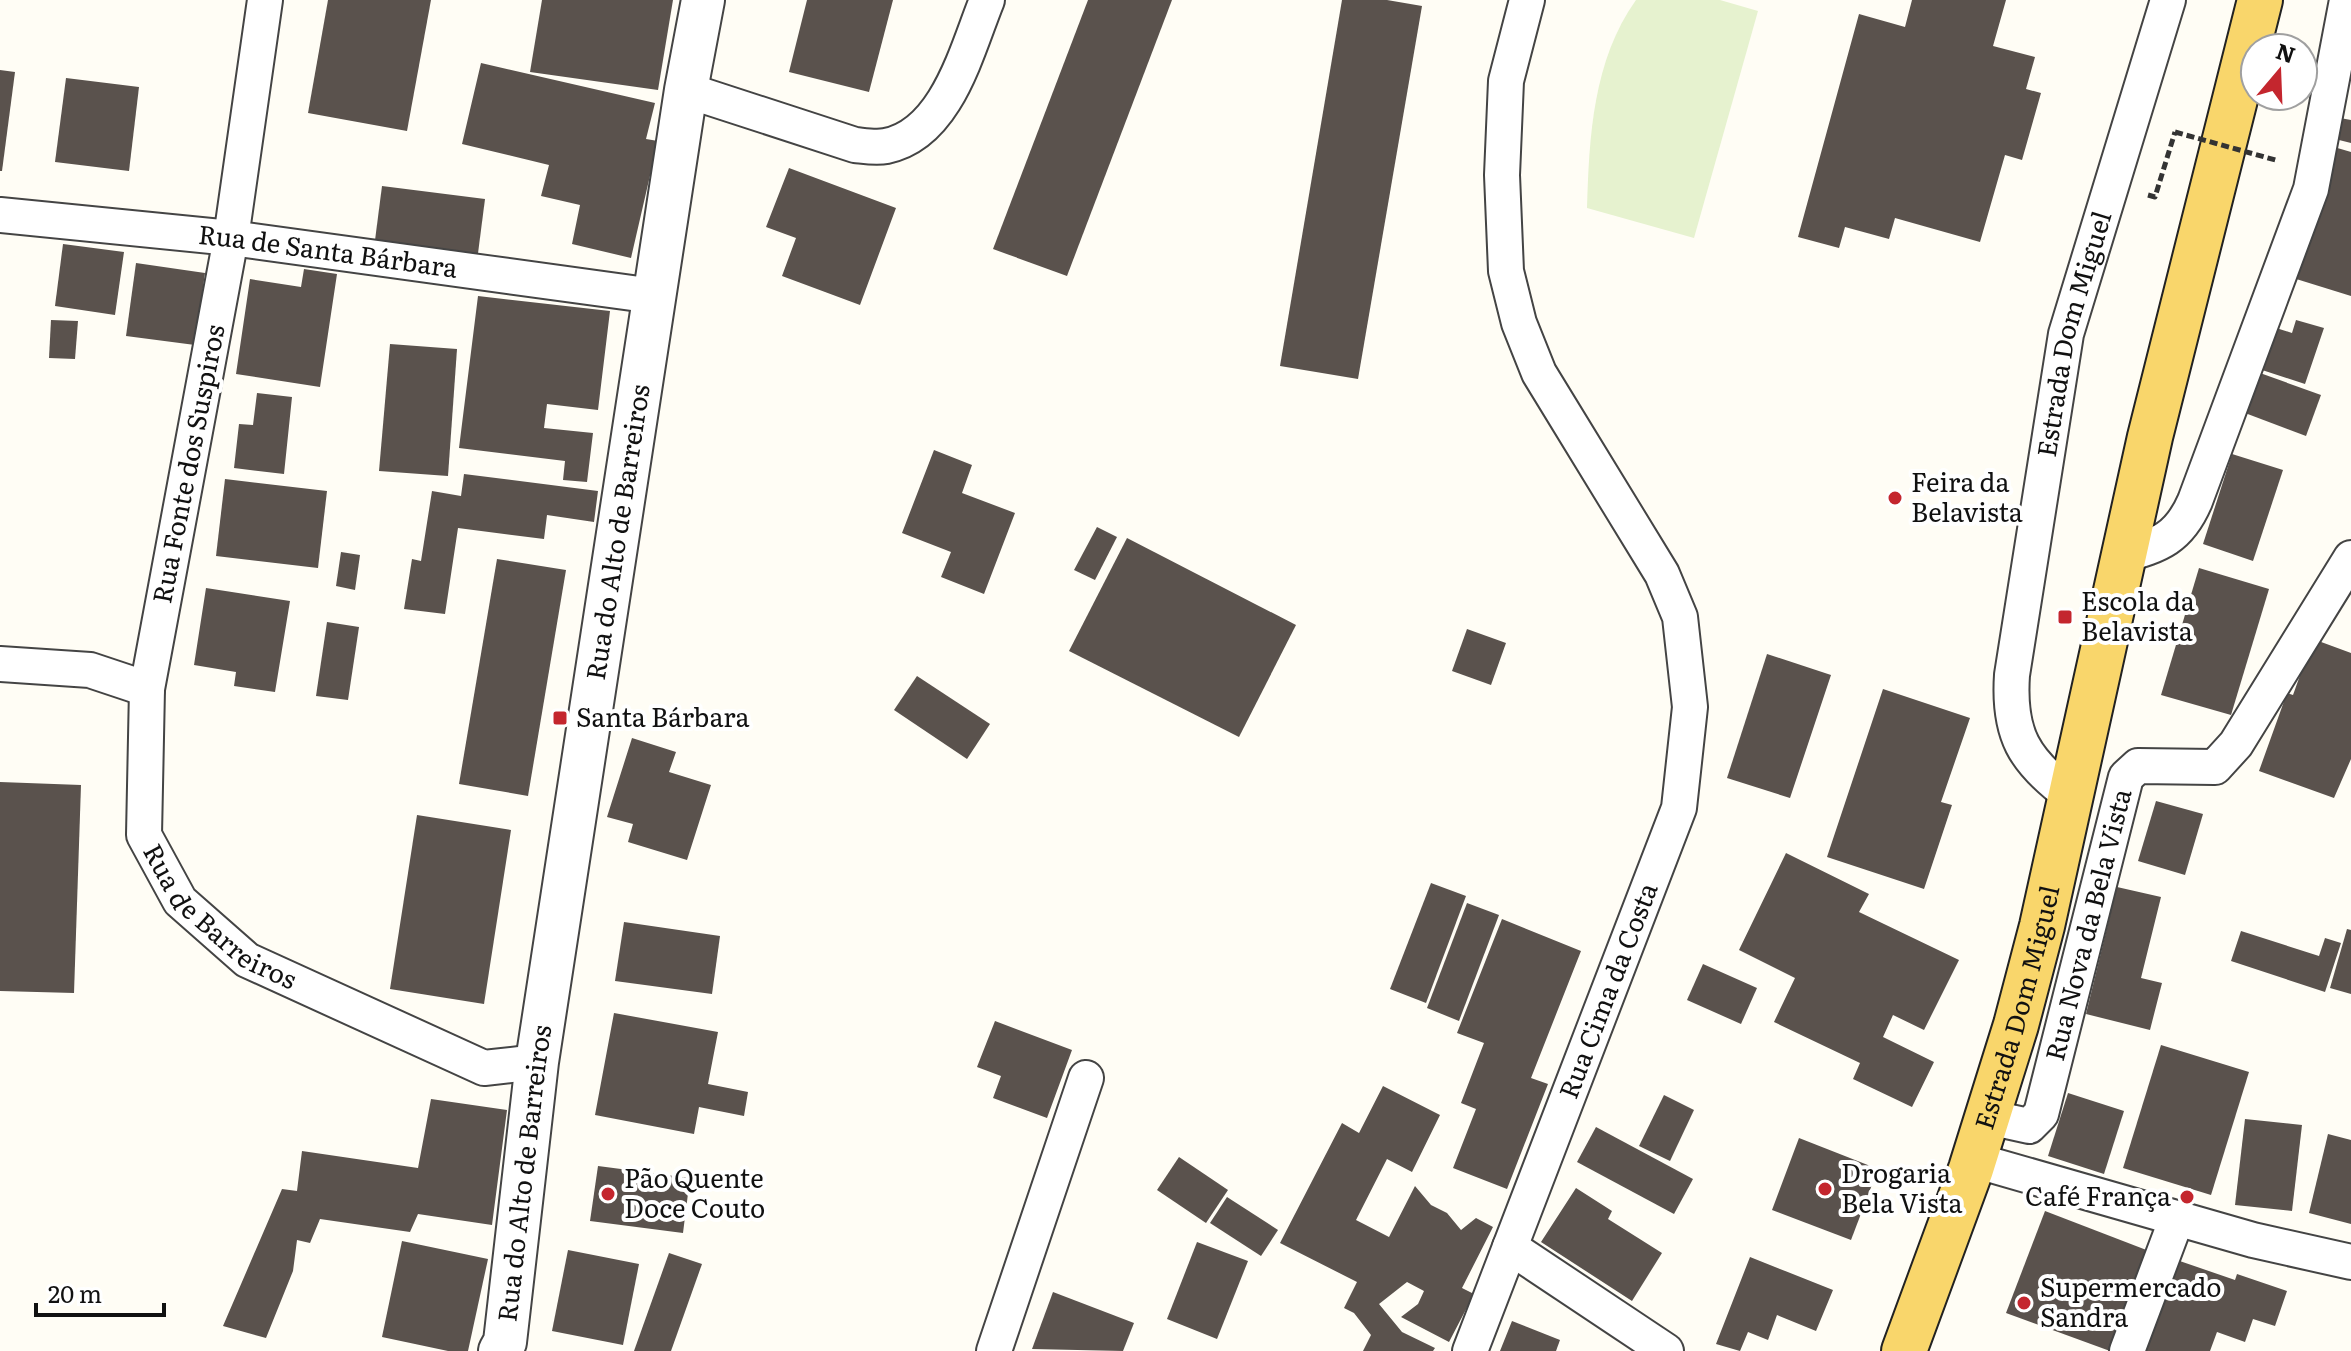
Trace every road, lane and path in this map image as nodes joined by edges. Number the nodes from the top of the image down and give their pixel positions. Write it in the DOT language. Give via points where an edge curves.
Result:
graph roads {
  1 [pos="265,0"];
  2 [pos="703,0"];
  3 [pos="987,0"];
  4 [pos="1527,0"];
  5 [pos="2168,0"];
  6 [pos="2260,0"];
  7 [pos="2347,0"];
  8 [pos="686,90"];
  9 [pos="2279,161"];
  10 [pos="2155,197"];
  11 [pos="0,215"];
  12 [pos="231,238"];
  13 [pos="654,296"];
  14 [pos="2123,555"];
  15 [pos="2351,558"];
  16 [pos="0,664"];
  17 [pos="147,689"];
  18 [pos="2070,795"];
  19 [pos="537,1062"];
  20 [pos="1086,1078"];
  21 [pos="1988,1117"];
  22 [pos="1974,1160"];
  23 [pos="2177,1218"];
  24 [pos="1510,1247"];
  25 [pos="2351,1262"];
  26 [pos="500,1351"];
  27 [pos="994,1351"];
  28 [pos="1470,1351"];
  29 [pos="1666,1351"];
  30 [pos="1904,1351"];
  31 [pos="2127,1351"];
  1 -- 12 [label="street, Rua Fonte dos Suspiros"];
  2 -- 8 [label="street, Rua do Alto de Barreiros"];
  3 -- 8 [label="street" via="944,99 926,123 885,147 855,145"];
  4 -- 24 [label="street, Rua Cima da Costa" via="1506,81 1506,271 1539,373 1662,574 1680,617 1690,707 1679,808"];
  5 -- 18 [label="street, Estrada Dom Miguel" via="2066,334 2012,675 2010,702 2018,739 2040,772"];
  6 -- 14 [label="main road, Estrada Dom Miguel"];
  7 -- 14 [label="street" via="2311,189 2195,501 2184,526 2153,547"];
  8 -- 13 [label="street, Rua do Alto de Barreiros"];
  9 -- 10 [label="path, bridge" via="2175,132"];
  11 -- 12 [label="street, Rua de Santa Bárbara"];
  12 -- 13 [label="street, Rua de Santa Bárbara"];
  12 -- 17 [label="street, Rua Fonte dos Suspiros"];
  13 -- 19 [label="street, Rua do Alto de Barreiros"];
  14 -- 18 [label="main road, Estrada Dom Miguel"];
  15 -- 21 [label="street, Rua Nova da Bela Vista" via="2236,744 2215,767 2138,766 2126,777 2041,1114 2029,1126"];
  16 -- 17 [label="street" via="90,670"];
  17 -- 19 [label="street, Rua de Barreiros" via="144,835 180,901 247,960 484,1068"];
  18 -- 21 [label="main road, Estrada Dom Miguel" via="2038,940"];
  19 -- 26 [label="street, Rua do Alto de Barreiros"];
  20 -- 27 [label="street"];
  21 -- 22 [label="main road, Estrada Dom Miguel"];
  22 -- 23 [label="street"];
  22 -- 30 [label="main road, Estrada Dom Miguel"];
  23 -- 25 [label="street"];
  23 -- 31 [label="street"];
  24 -- 28 [label="street, Rua Cima da Costa"];
  24 -- 29 [label="street"];
}
